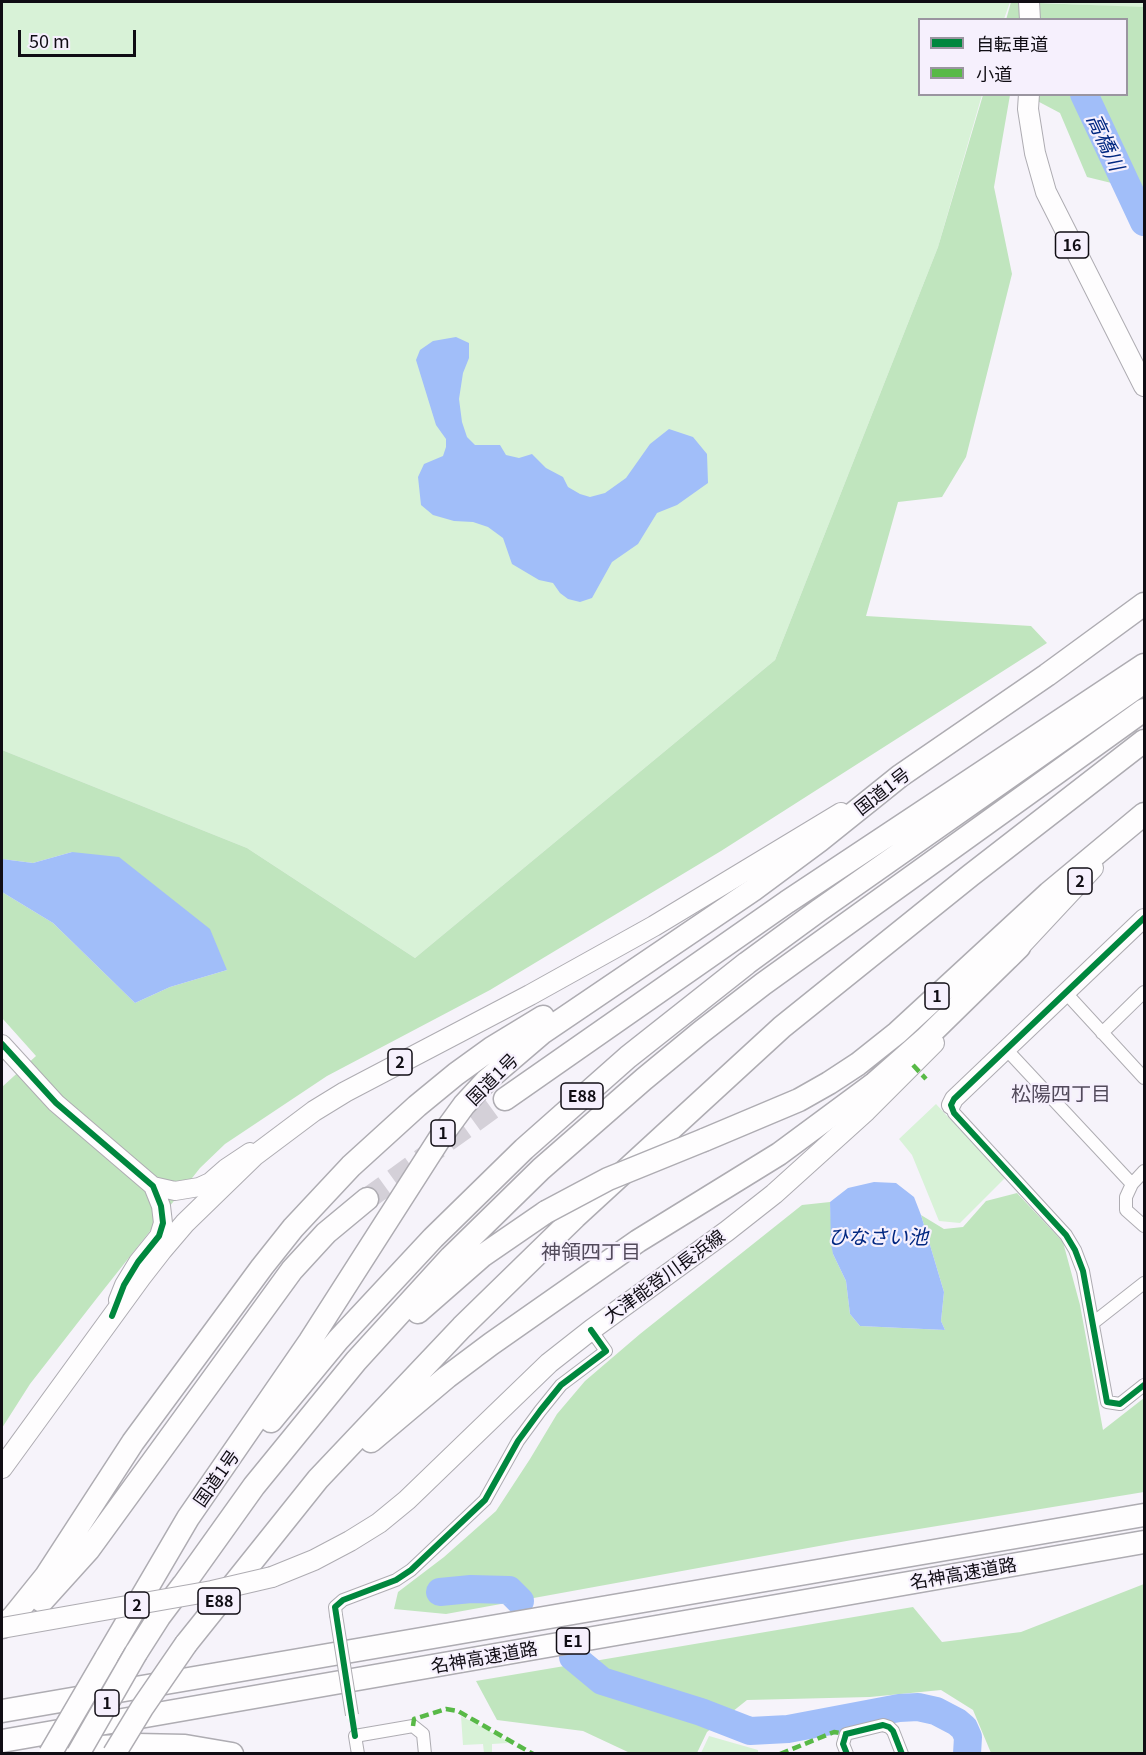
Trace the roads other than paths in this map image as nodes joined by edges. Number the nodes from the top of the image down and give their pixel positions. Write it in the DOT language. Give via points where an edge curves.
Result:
graph roads {
  1 [pos="1029,2"];
  2 [pos="1030,18"];
  3 [pos="1029,96"];
  4 [pos="1144,386"];
  5 [pos="1144,604"];
  6 [pos="1144,665"];
  7 [pos="1144,682"];
  8 [pos="1144,710"];
  9 [pos="1144,741"];
  10 [pos="900,776"];
  11 [pos="1144,816"];
  12 [pos="1144,918"];
  13 [pos="704,924"];
  14 [pos="1019,947"];
  15 [pos="1065,992"];
  16 [pos="1144,992"];
  17 [pos="1102,1033"];
  18 [pos="2,1044"];
  19 [pos="1006,1049"];
  20 [pos="1144,1078"];
  21 [pos="505,1099"];
  22 [pos="951,1106"];
  23 [pos="276,1140"];
  24 [pos="1144,1171"];
  25 [pos="1132,1184"];
  26 [pos="153,1186"];
  27 [pos="367,1199"];
  28 [pos="1144,1226"];
  29 [pos="1144,1283"];
  30 [pos="112,1316"];
  31 [pos="1093,1323"];
  32 [pos="591,1329"];
  33 [pos="1144,1385"];
  34 [pos="2,1468"];
  35 [pos="1144,1515"];
  36 [pos="1144,1542"];
  37 [pos="253,1559"];
  38 [pos="179,1591"];
  39 [pos="128,1622"];
  40 [pos="2,1628"];
  41 [pos="2,1634"];
  42 [pos="2,1711"];
  43 [pos="355,1736"];
  44 [pos="2,1742"];
  45 [pos="52,1754"];
  46 [pos="78,1754"];
  47 [pos="114,1754"];
  48 [pos="232,1754"];
  49 [pos="358,1754"];
  50 [pos="425,1754"];
  51 [pos="847,1754"];
  52 [pos="902,1754"];
  1 -- 2 [label="main road"];
  3 -- 4 [label="main road, 16" via="1035,153 1046,192"];
  5 -- 10 [label="highway, 国道1号 / 1"];
  6 -- 21 [label="highway, E88" via="787,902"];
  7 -- 39 [label="highway, E88" via="747,963 628,1057 532,1142 433,1238 338,1340 233,1470"];
  8 -- 38 [label="highway, E88" via="746,998 644,1079 541,1169 451,1257 356,1360 254,1486"];
  9 -- 37 [label="highway, E88" via="782,1027 653,1144 454,1335 318,1479"];
  10 -- 13 [label="highway, 国道1号 / 1" via="819,841"];
  10 -- 23 [label="main road, 2" via="654,926 345,1092"];
  11 -- 14 [label="main road, 大津能登川長浜線 / 2"];
  11 -- 38 [label="highway, 1, bridge" via="1049,893 858,1064 799,1100 608,1179 546,1212 482,1256 416,1314 356,1376"];
  12 -- 15 [label="street"];
  13 -- 39 [label="highway, 国道1号 / 1" via="542,1033 464,1105 412,1179 310,1341 188,1518"];
  13 -- 40 [label="highway" via="492,1048 425,1099 351,1166 262,1267 133,1442 46,1576"];
  14 -- 32 [label="main road, 大津能登川長浜線 / 2" via="913,1065 819,1154 727,1231"];
  14 -- 37 [label="highway" via="876,1083 779,1154 638,1241 447,1377 365,1445"];
  15 -- 17 [label="street"];
  15 -- 19 [label="street"];
  16 -- 17 [label="street"];
  17 -- 20 [label="street"];
  18 -- 26 [label="street" via="56,1103"];
  19 -- 22 [label="street"];
  19 -- 25 [label="street"];
  22 -- 31 [label="street" via="1066,1235 1083,1271"];
  23 -- 26 [label="street" via="199,1187 175,1191"];
  23 -- 30 [label="main road, 2" via="185,1222"];
  24 -- 25 [label="street"];
  25 -- 28 [label="street" via="1126,1210"];
  26 -- 30 [label="street" via="164,1223 124,1285"];
  27 -- 41 [label="highway" via="326,1233 292,1270 82,1557 48,1595"];
  29 -- 31 [label="street"];
  30 -- 34 [label="main road, 2"];
  31 -- 33 [label="street" via="1107,1401 1120,1404"];
  32 -- 40 [label="main road, 大津能登川長浜線 / 2, bridge" via="549,1363 407,1500 379,1523 314,1560 272,1577 212,1591"];
  32 -- 43 [label="street, bridge" via="606,1351 561,1385 518,1441 485,1500 411,1570 335,1607"];
  35 -- 42 [label="highway, 名神高速道路 / E1"];
  36 -- 44 [label="highway, 名神高速道路 / E1"];
  37 -- 47 [label="highway, E88, bridge" via="186,1644"];
  38 -- 46 [label="highway, 1, bridge" via="136,1653"];
  39 -- 45 [label="highway, 国道1号 / 1, bridge"];
  43 -- 49 [label="street"];
  43 -- 50 [label="street" via="413,1726 423,1734"];
  45 -- 48 [label="highway" via="144,1745 185,1746"];
  51 -- 52 [label="street" via="843,1744 846,1734 883,1725 893,1731"];
}
